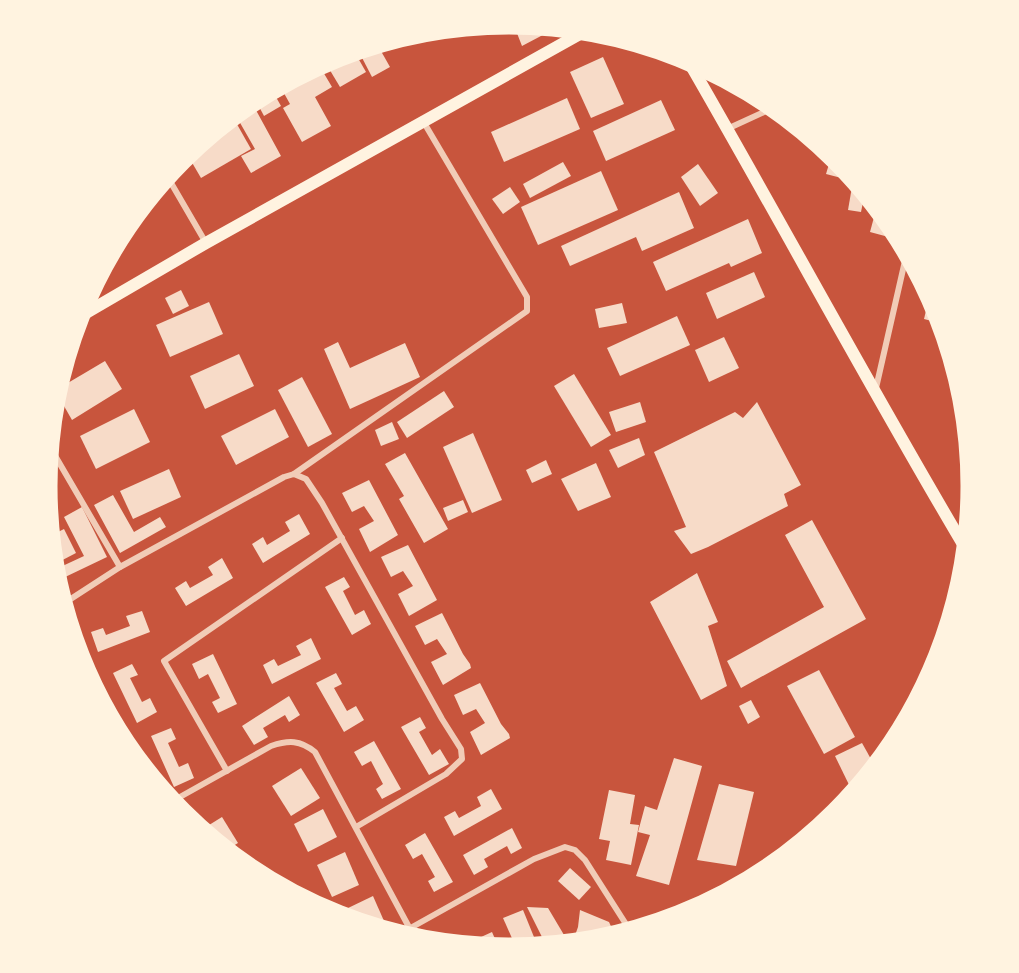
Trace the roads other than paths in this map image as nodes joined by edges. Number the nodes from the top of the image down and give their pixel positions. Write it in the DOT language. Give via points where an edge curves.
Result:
graph roads {
  1 [pos="573,38"];
  2 [pos="696,74"];
  3 [pos="765,112"];
  4 [pos="423,121"];
  5 [pos="728,129"];
  6 [pos="172,184"];
  7 [pos="206,243"];
  8 [pos="905,265"];
  9 [pos="93,308"];
  10 [pos="875,392"];
  11 [pos="57,459"];
  12 [pos="294,474"];
  13 [pos="342,538"];
  14 [pos="960,538"];
  15 [pos="120,567"];
  16 [pos="70,599"];
  17 [pos="227,771"];
  18 [pos="180,797"];
  19 [pos="356,827"];
  20 [pos="627,925"];
  21 [pos="410,929"];
  1 -- 4 [label="main road"];
  2 -- 5 [label="main road"];
  3 -- 5 [label="street"];
  4 -- 7 [label="main road"];
  4 -- 12 [label="street" via="527,297 527,311"];
  5 -- 10 [label="main road"];
  6 -- 7 [label="street"];
  7 -- 9 [label="main road"];
  8 -- 10 [label="street"];
  10 -- 14 [label="main road"];
  11 -- 15 [label="street"];
  12 -- 13 [label="street" via="306,479"];
  12 -- 15 [label="street"];
  13 -- 17 [label="street" via="164,661"];
  13 -- 19 [label="street" via="461,749 462,759 446,774"];
  15 -- 16 [label="street"];
  17 -- 18 [label="street"];
  17 -- 19 [label="street" via="271,746 290,741 306,745 315,752"];
  19 -- 21 [label="street"];
  20 -- 21 [label="street" via="585,860 575,849 566,847 534,859"];
}
